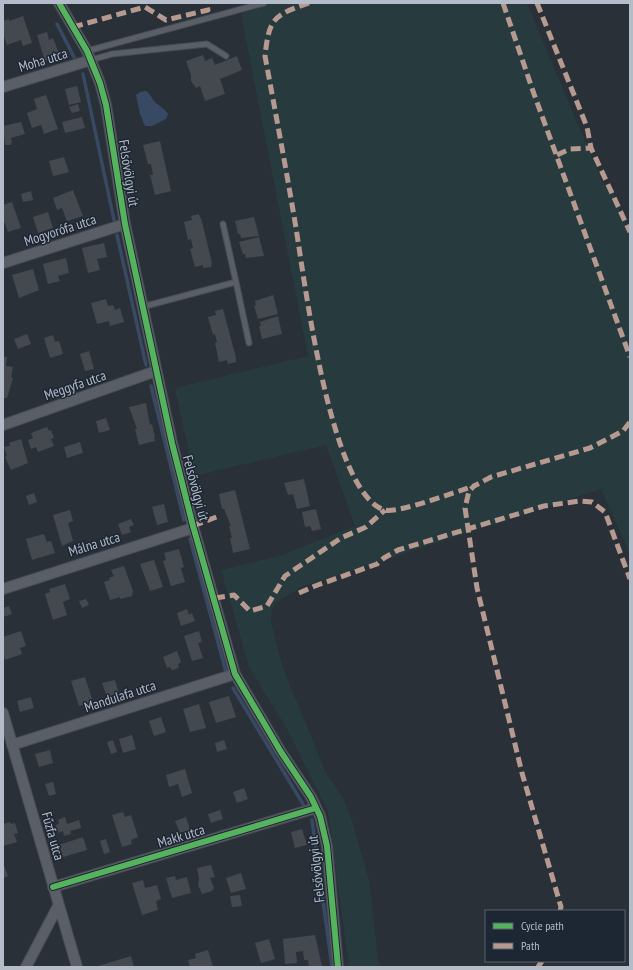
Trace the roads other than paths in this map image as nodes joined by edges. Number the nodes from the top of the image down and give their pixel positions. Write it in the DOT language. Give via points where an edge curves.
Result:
graph roads {
  1 [pos="59,3"];
  2 [pos="264,3"];
  3 [pos="89,56"];
  4 [pos="226,56"];
  5 [pos="3,87"];
  6 [pos="125,224"];
  7 [pos="223,224"];
  8 [pos="3,263"];
  9 [pos="236,282"];
  10 [pos="142,307"];
  11 [pos="250,343"];
  12 [pos="156,371"];
  13 [pos="3,425"];
  14 [pos="193,528"];
  15 [pos="3,589"];
  16 [pos="235,674"];
  17 [pos="3,713"];
  18 [pos="12,745"];
  19 [pos="316,808"];
  20 [pos="53,887"];
  21 [pos="58,906"];
  22 [pos="26,967"];
  23 [pos="76,967"];
  24 [pos="338,967"];
  1 -- 3 [label="street, Felsővölgyi út"];
  2 -- 3 [label="lane"];
  3 -- 4 [label="lane" via="207,44"];
  3 -- 5 [label="street, Moha utca"];
  3 -- 6 [label="street, Felsővölgyi út" via="106,105"];
  6 -- 8 [label="street, Mogyorófa utca"];
  6 -- 10 [label="street, Felsővölgyi út"];
  7 -- 9 [label="lane"];
  9 -- 10 [label="lane"];
  9 -- 11 [label="lane"];
  10 -- 12 [label="street, Felsővölgyi út"];
  12 -- 13 [label="street, Meggyfa utca"];
  12 -- 14 [label="street, Felsővölgyi út"];
  14 -- 15 [label="street, Málna utca"];
  14 -- 16 [label="street, Felsővölgyi út"];
  16 -- 18 [label="street, Mandulafa utca"];
  16 -- 19 [label="street, Felsővölgyi út"];
  17 -- 18 [label="street, Fűzfa utca"];
  18 -- 20 [label="street, Fűzfa utca"];
  19 -- 20 [label="street, Makk utca"];
  19 -- 24 [label="street, Felsővölgyi út" via="327,846"];
  20 -- 21 [label="street, Fűzfa utca"];
  21 -- 22 [label="street"];
  21 -- 23 [label="street, Fűzfa utca"];
}
